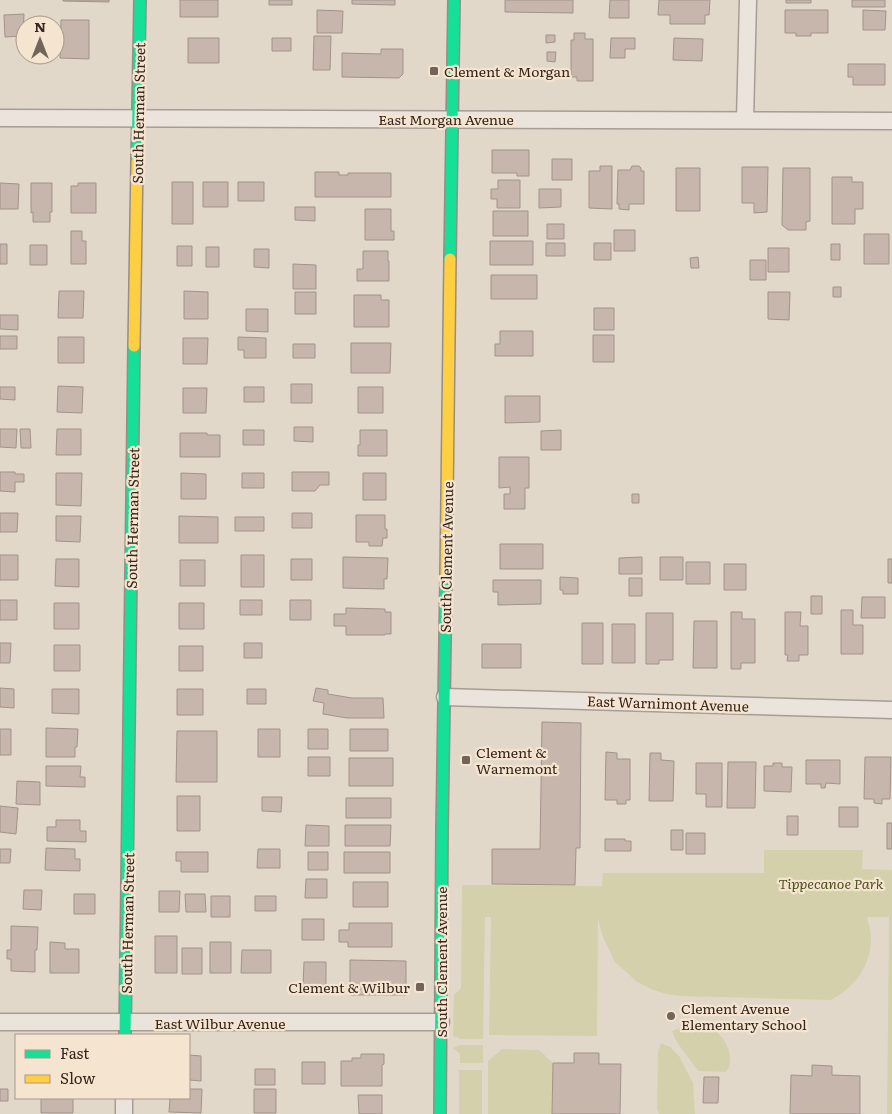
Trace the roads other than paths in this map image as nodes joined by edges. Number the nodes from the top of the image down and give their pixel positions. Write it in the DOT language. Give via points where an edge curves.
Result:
graph roads {
  1 [pos="140,0"];
  2 [pos="454,0"];
  3 [pos="748,0"];
  4 [pos="0,118"];
  5 [pos="138,119"];
  6 [pos="452,119"];
  7 [pos="745,120"];
  8 [pos="892,121"];
  9 [pos="444,697"];
  10 [pos="892,710"];
  11 [pos="0,1022"];
  12 [pos="441,1022"];
  13 [pos="125,1029"];
  14 [pos="124,1099"];
  15 [pos="124,1114"];
  16 [pos="440,1114"];
  1 -- 5 [label="street, South Herman Street"];
  2 -- 6 [label="street, South Clement Avenue"];
  3 -- 7 [label="street"];
  4 -- 5 [label="street, East Morgan Avenue"];
  5 -- 6 [label="street, East Morgan Avenue"];
  5 -- 13 [label="street, South Herman Street"];
  6 -- 7 [label="street, East Morgan Avenue"];
  6 -- 9 [label="street, South Clement Avenue"];
  7 -- 8 [label="street, East Morgan Avenue"];
  9 -- 10 [label="street, East Warnimont Avenue"];
  9 -- 12 [label="street, South Clement Avenue"];
  11 -- 13 [label="street, East Wilbur Avenue"];
  12 -- 13 [label="street, East Wilbur Avenue"];
  12 -- 16 [label="street, South Clement Avenue"];
  14 -- 15 [label="street"];
}
